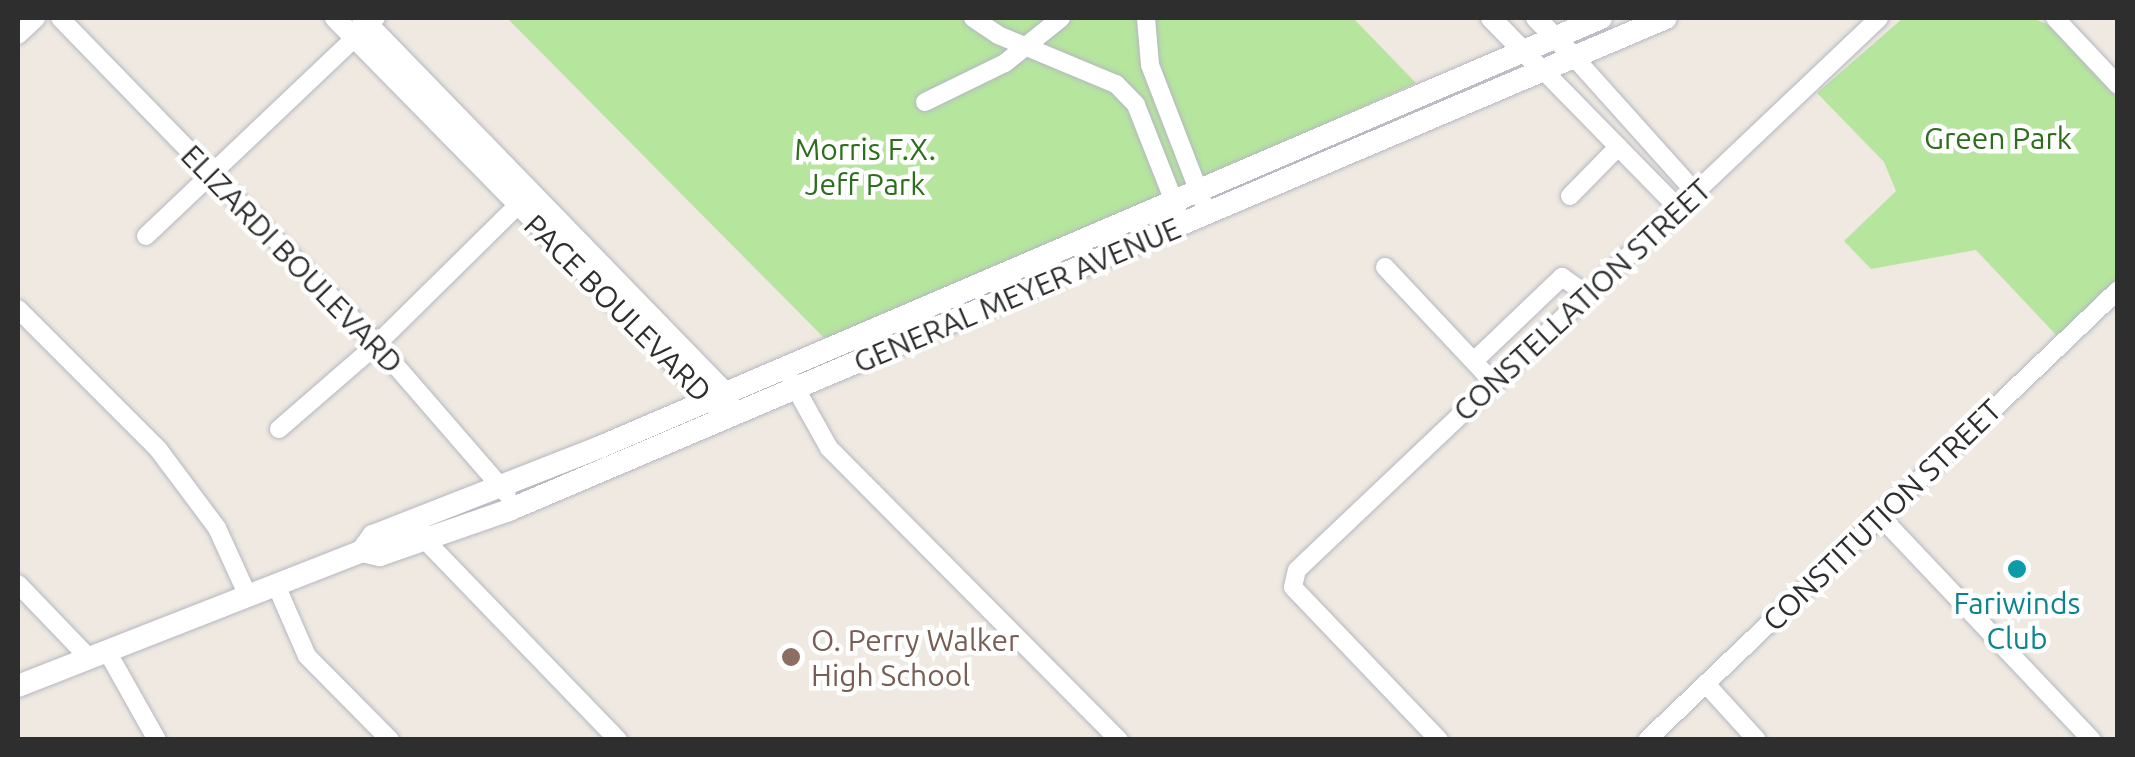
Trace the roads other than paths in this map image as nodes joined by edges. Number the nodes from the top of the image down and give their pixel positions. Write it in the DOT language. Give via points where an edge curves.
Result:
graph roads {
  1 [pos="36,18"];
  2 [pos="60,18"];
  3 [pos="334,18"];
  4 [pos="972,18"];
  5 [pos="1061,18"];
  6 [pos="1146,18"];
  7 [pos="1491,18"];
  8 [pos="1536,18"];
  9 [pos="1601,18"];
  10 [pos="1666,18"];
  11 [pos="1879,18"];
  12 [pos="2055,18"];
  13 [pos="365,24"];
  14 [pos="18,35"];
  15 [pos="1556,37"];
  16 [pos="1027,46"];
  17 [pos="1523,51"];
  18 [pos="1574,57"];
  19 [pos="1543,70"];
  20 [pos="2118,84"];
  21 [pos="926,102"];
  22 [pos="1618,147"];
  23 [pos="210,176"];
  24 [pos="1198,189"];
  25 [pos="1696,192"];
  26 [pos="1570,196"];
  27 [pos="524,199"];
  28 [pos="1174,200"];
  29 [pos="1678,209"];
  30 [pos="1207,215"];
  31 [pos="1182,224"];
  32 [pos="146,236"];
  33 [pos="1385,267"];
  34 [pos="2118,290"];
  35 [pos="1588,294"];
  36 [pos="18,309"];
  37 [pos="377,344"];
  38 [pos="1474,362"];
  39 [pos="786,366"];
  40 [pos="1494,383"];
  41 [pos="794,390"];
  42 [pos="715,396"];
  43 [pos="733,416"];
  44 [pos="279,429"];
  45 [pos="507,498"];
  46 [pos="1879,515"];
  47 [pos="422,530"];
  48 [pos="18,584"];
  49 [pos="276,585"];
  50 [pos="248,596"];
  51 [pos="99,656"];
  52 [pos="1706,684"];
  53 [pos="18,686"];
  54 [pos="149,736"];
  55 [pos="390,740"];
  56 [pos="618,740"];
  57 [pos="1119,740"];
  58 [pos="1440,740"];
  59 [pos="1647,740"];
  60 [pos="1757,740"];
  61 [pos="2092,740"];
  1 -- 14 [label="street"];
  2 -- 23 [label="street, ELIZARDI BOULEVARD"];
  3 -- 13 [label="street, PACE BOULEVARD"];
  4 -- 16 [label="street"];
  5 -- 16 [label="street"];
  6 -- 24 [label="street" via="1150,65"];
  7 -- 17 [label="street"];
  8 -- 15 [label="street"];
  9 -- 15 [label="main road, GENERAL MEYER AVENUE"];
  10 -- 18 [label="main road, GENERAL MEYER AVENUE"];
  11 -- 25 [label="street, CONSTELLATION STREET"];
  12 -- 20 [label="street"];
  13 -- 23 [label="street"];
  13 -- 27 [label="street, PACE BOULEVARD"];
  15 -- 17 [label="main road, GENERAL MEYER AVENUE"];
  15 -- 18 [label="street"];
  16 -- 21 [label="street" via="974,82"];
  16 -- 28 [label="street" via="1116,84 1136,105"];
  17 -- 19 [label="street"];
  17 -- 24 [label="main road, GENERAL MEYER AVENUE"];
  18 -- 19 [label="main road, GENERAL MEYER AVENUE"];
  18 -- 25 [label="street"];
  19 -- 22 [label="street"];
  19 -- 30 [label="main road, GENERAL MEYER AVENUE"];
  22 -- 26 [label="street"];
  22 -- 29 [label="street"];
  23 -- 32 [label="street"];
  23 -- 37 [label="street, ELIZARDI BOULEVARD"];
  24 -- 28 [label="main road, GENERAL MEYER AVENUE"];
  24 -- 30 [label="street"];
  25 -- 29 [label="street, CONSTELLATION STREET"];
  27 -- 37 [label="street"];
  27 -- 42 [label="street, PACE BOULEVARD"];
  28 -- 31 [label="street"];
  28 -- 39 [label="main road, GENERAL MEYER AVENUE"];
  29 -- 35 [label="street, CONSTELLATION STREET"];
  30 -- 31 [label="main road, GENERAL MEYER AVENUE"];
  31 -- 41 [label="main road, GENERAL MEYER AVENUE"];
  33 -- 38 [label="street"];
  34 -- 46 [label="street, CONSTITUTION STREET"];
  35 -- 38 [label="street" via="1562,278"];
  35 -- 40 [label="street, CONSTELLATION STREET"];
  36 -- 50 [label="street" via="158,449 226,542"];
  37 -- 44 [label="street"];
  37 -- 45 [label="street, ELIZARDI BOULEVARD"];
  38 -- 40 [label="street"];
  39 -- 41 [label="street"];
  39 -- 42 [label="main road, GENERAL MEYER AVENUE"];
  40 -- 58 [label="street, CONSTELLATION STREET" via="1296,570 1293,586"];
  41 -- 43 [label="main road, GENERAL MEYER AVENUE"];
  41 -- 57 [label="street" via="829,448"];
  42 -- 43 [label="street, PACE BOULEVARD"];
  42 -- 45 [label="main road, GENERAL MEYER AVENUE"];
  43 -- 45 [label="main road, GENERAL MEYER AVENUE"];
  45 -- 47 [label="main road, GENERAL MEYER AVENUE"];
  46 -- 52 [label="street, CONSTITUTION STREET"];
  46 -- 61 [label="street"];
  47 -- 49 [label="main road, GENERAL MEYER AVENUE" via="380,555 362,551"];
  47 -- 56 [label="street"];
  48 -- 51 [label="street"];
  49 -- 50 [label="main road, GENERAL MEYER AVENUE"];
  49 -- 55 [label="street" via="307,656"];
  50 -- 51 [label="main road, GENERAL MEYER AVENUE"];
  51 -- 53 [label="main road, GENERAL MEYER AVENUE"];
  51 -- 54 [label="street"];
  52 -- 59 [label="street, CONSTITUTION STREET"];
  52 -- 60 [label="street"];
}
